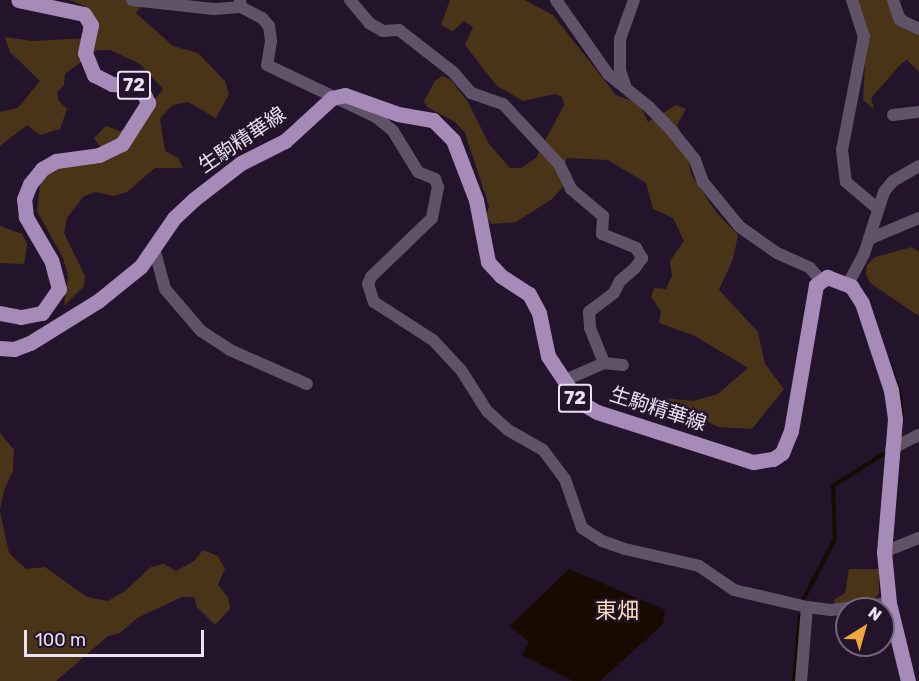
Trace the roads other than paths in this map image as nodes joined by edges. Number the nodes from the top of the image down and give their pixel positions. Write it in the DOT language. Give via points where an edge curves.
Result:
graph roads {
  1 [pos="18,0"];
  2 [pos="132,0"];
  3 [pos="350,0"];
  4 [pos="556,0"];
  5 [pos="852,0"];
  6 [pos="893,0"];
  7 [pos="631,1"];
  8 [pos="241,4"];
  9 [pos="919,29"];
  10 [pos="626,88"];
  11 [pos="332,98"];
  12 [pos="919,112"];
  13 [pos="893,114"];
  14 [pos="919,166"];
  15 [pos="876,207"];
  16 [pos="919,218"];
  17 [pos="869,239"];
  18 [pos="154,249"];
  19 [pos="820,279"];
  20 [pos="848,284"];
  21 [pos="0,313"];
  22 [pos="0,348"];
  23 [pos="604,363"];
  24 [pos="623,365"];
  25 [pos="563,381"];
  26 [pos="307,384"];
  27 [pos="919,435"];
  28 [pos="891,448"];
  29 [pos="919,538"];
  30 [pos="884,552"];
  31 [pos="888,597"];
  32 [pos="807,607"];
  33 [pos="835,610"];
  34 [pos="895,628"];
  35 [pos="801,681"];
  36 [pos="908,681"];
  1 -- 21 [label="main road, 72" via="84,14 91,25 85,53 94,75 111,84 141,87 148,103 122,144 99,155 56,161 42,169 30,184 24,199 26,217 51,260 59,289 42,313 21,317"];
  2 -- 8 [label="street" via="214,9"];
  3 -- 23 [label="street" via="369,23 382,31 399,30 453,72 471,93 503,104 559,164 571,189 603,216 602,234 636,248 642,258 635,268 620,281 614,293 589,312 590,328"];
  4 -- 10 [label="street" via="608,74"];
  5 -- 15 [label="street" via="864,36 842,150 846,182"];
  6 -- 9 [label="street" via="900,20"];
  7 -- 10 [label="street" via="620,39 620,71"];
  8 -- 11 [label="street" via="269,26 267,64"];
  10 -- 19 [label="street" via="671,130 695,160 703,182 740,227 777,253 810,268"];
  11 -- 18 [label="main road, 生駒精華線" via="285,141 241,163 193,200 174,218"];
  11 -- 25 [label="main road, 生駒精華線 / 72" via="345,95 398,114 433,120 444,127 453,140 476,200 488,262 501,276 529,294 538,313 548,356"];
  11 -- 32 [label="street" via="385,123 418,172 435,179 438,187 428,224 371,277 368,284 374,302 433,340 461,370 486,411 508,430 543,450 565,479 582,528 602,541 626,549 699,566 734,590"];
  12 -- 13 [label="street"];
  14 -- 15 [label="street" via="893,180"];
  15 -- 17 [label="street"];
  16 -- 17 [label="street"];
  17 -- 20 [label="street"];
  18 -- 22 [label="main road, 生駒精華線" via="132,275 98,301 30,343 14,349"];
  18 -- 26 [label="street" via="165,289 201,331 230,350"];
  19 -- 20 [label="main road" via="827,277"];
  19 -- 25 [label="main road, 生駒精華線 / 72" via="813,291 791,431 782,453 765,462 586,407"];
  20 -- 28 [label="main road" via="862,303 891,390 895,419"];
  23 -- 24 [label="street"];
  23 -- 25 [label="street"];
  27 -- 28 [label="street"];
  28 -- 30 [label="main road"];
  29 -- 30 [label="street"];
  30 -- 31 [label="main road"];
  32 -- 33 [label="street"];
  32 -- 35 [label="street"];
  34 -- 36 [label="main road"];
}
